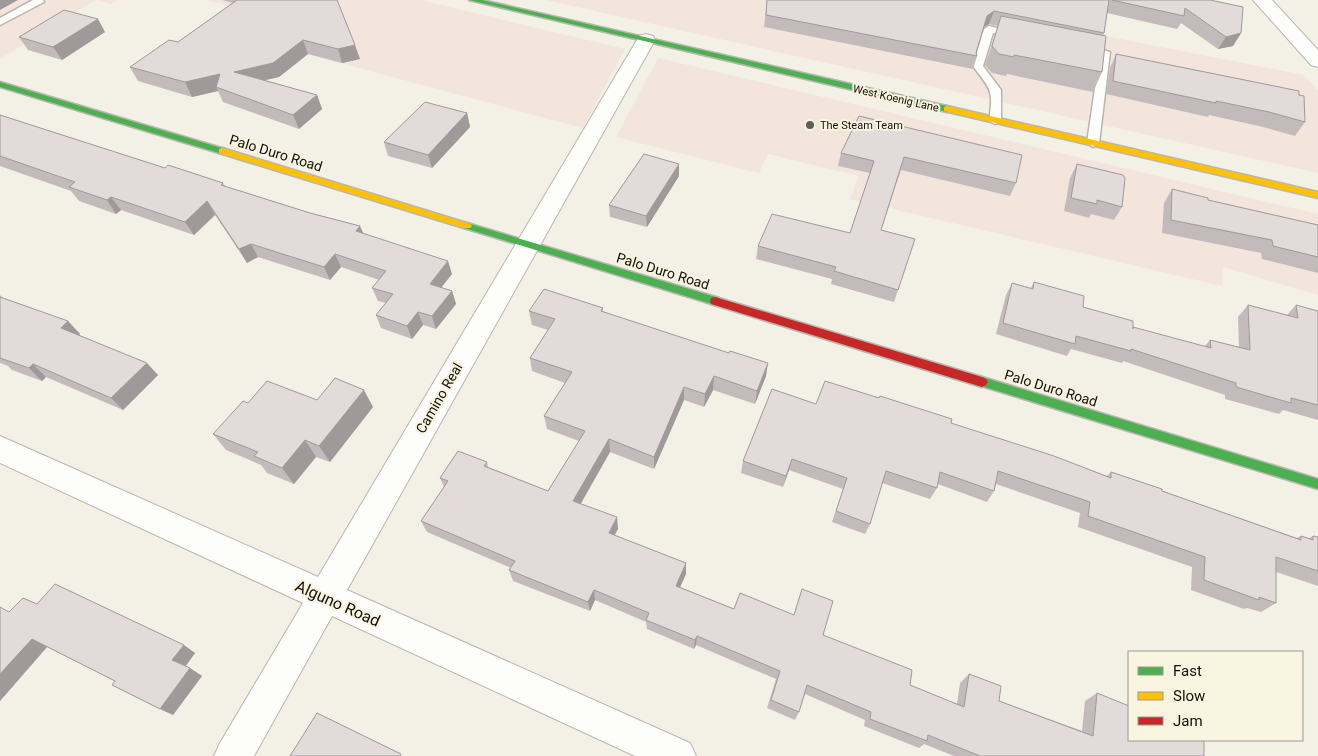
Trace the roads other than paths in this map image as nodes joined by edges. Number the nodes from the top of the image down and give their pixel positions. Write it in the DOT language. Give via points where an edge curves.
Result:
graph roads {
  1 [pos="38,0"];
  2 [pos="474,0"];
  3 [pos="1262,0"];
  4 [pos="0,22"];
  5 [pos="1028,36"];
  6 [pos="646,40"];
  7 [pos="1076,46"];
  8 [pos="1318,61"];
  9 [pos="0,84"];
  10 [pos="996,121"];
  11 [pos="1093,143"];
  12 [pos="1318,195"];
  13 [pos="526,245"];
  14 [pos="0,449"];
  15 [pos="1318,484"];
  16 [pos="325,597"];
  17 [pos="234,756"];
  18 [pos="677,756"];
  1 -- 4 [label="lane"];
  2 -- 6 [label="street, West Koenig Lane"];
  3 -- 8 [label="street"];
  5 -- 10 [label="lane" via="989,29 978,66 995,83 998,98"];
  6 -- 10 [label="street, West Koenig Lane"];
  6 -- 13 [label="street, Camino Real"];
  7 -- 11 [label="lane" via="1105,52"];
  9 -- 13 [label="street, Palo Duro Road"];
  10 -- 11 [label="street, West Koenig Lane"];
  11 -- 12 [label="street, West Koenig Lane"];
  13 -- 15 [label="street, Palo Duro Road"];
  13 -- 16 [label="street, Camino Real"];
  14 -- 16 [label="street, Alguno Road"];
  16 -- 17 [label="street, Camino Real"];
  16 -- 18 [label="street, Alguno Road"];
}
